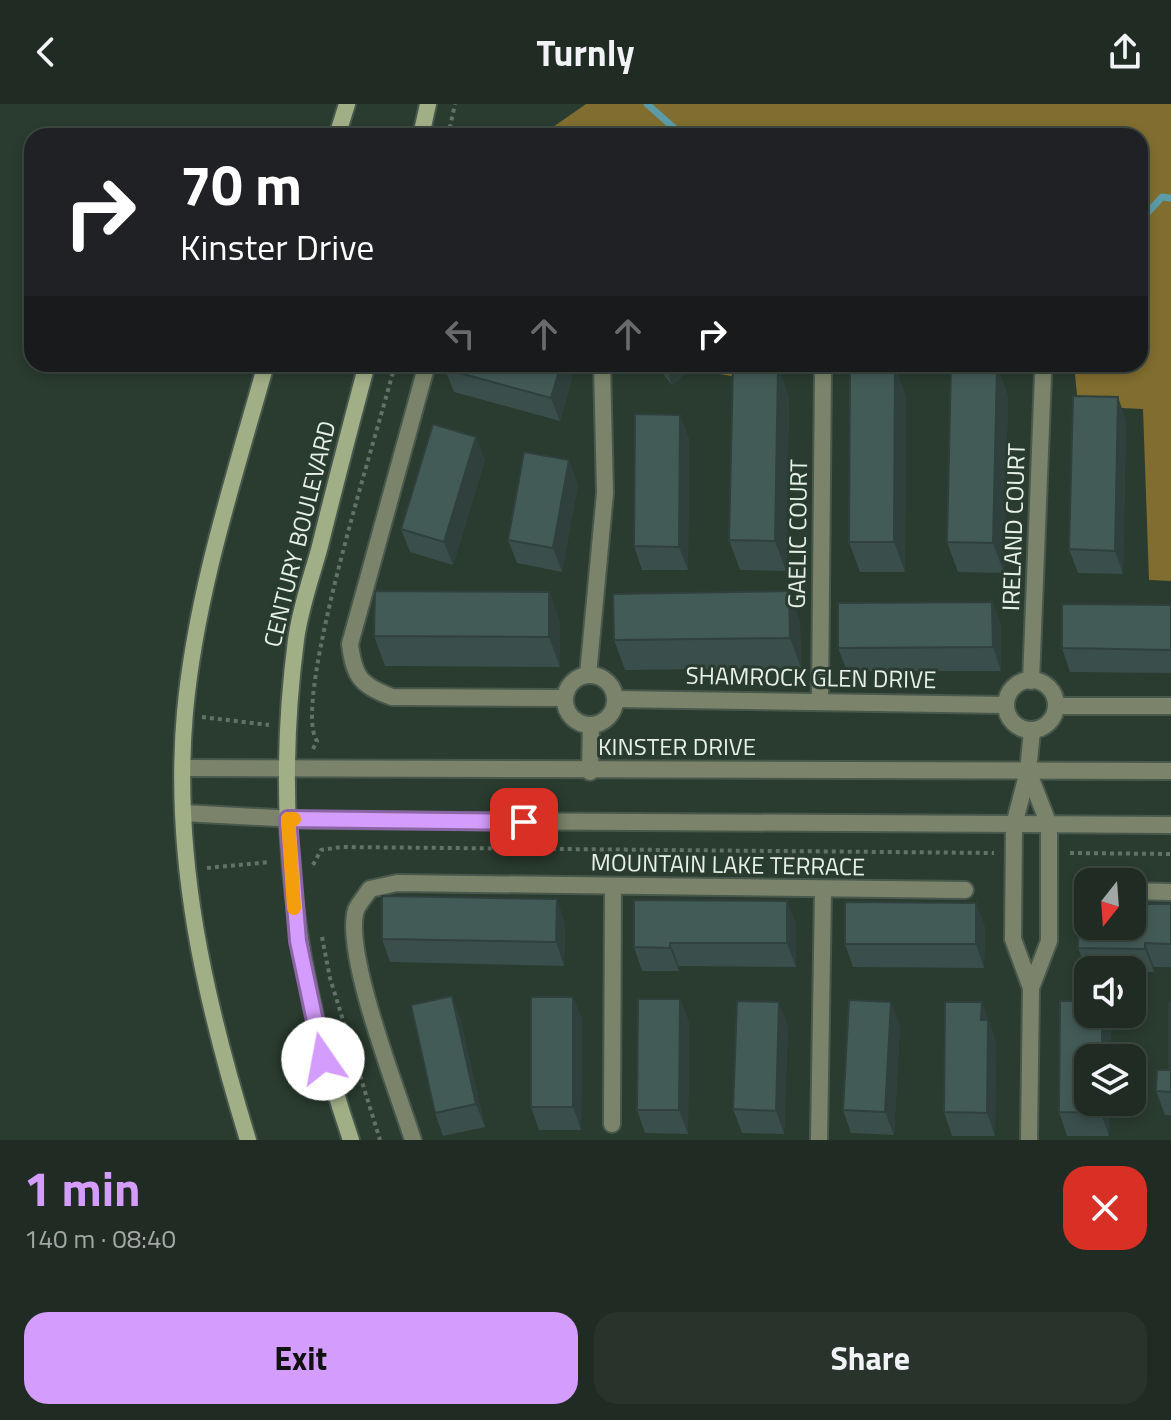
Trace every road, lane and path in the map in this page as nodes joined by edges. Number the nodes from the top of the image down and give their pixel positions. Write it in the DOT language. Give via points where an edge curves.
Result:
graph roads {
  1 [pos="347,104"];
  2 [pos="428,104"];
  3 [pos="455,104"];
  4 [pos="340,128"];
  5 [pos="423,128"];
  6 [pos="450,128"];
  7 [pos="264,372"];
  8 [pos="365,372"];
  9 [pos="393,372"];
  10 [pos="425,372"];
  11 [pos="602,372"];
  12 [pos="823,372"];
  13 [pos="1043,375"];
  14 [pos="588,675"];
  15 [pos="1031,681"];
  16 [pos="565,698"];
  17 [pos="615,699"];
  18 [pos="820,701"];
  19 [pos="1006,705"];
  20 [pos="1056,706"];
  21 [pos="1171,706"];
  22 [pos="185,713"];
  23 [pos="312,723"];
  24 [pos="288,725"];
  25 [pos="591,725"];
  26 [pos="1032,731"];
  27 [pos="286,767"];
  28 [pos="312,767"];
  29 [pos="184,768"];
  30 [pos="1028,771"];
  31 [pos="1171,771"];
  32 [pos="590,772"];
  33 [pos="184,813"];
  34 [pos="288,819"];
  35 [pos="313,820"];
  36 [pos="1014,825"];
  37 [pos="1049,825"];
  38 [pos="1171,825"];
  39 [pos="321,850"];
  40 [pos="314,860"];
  41 [pos="289,861"];
  42 [pos="186,869"];
  43 [pos="613,888"];
  44 [pos="965,890"];
  45 [pos="823,891"];
  46 [pos="1146,891"];
  47 [pos="1171,892"];
  48 [pos="1031,988"];
  49 [pos="612,1124"];
  50 [pos="248,1140"];
  51 [pos="351,1140"];
  52 [pos="413,1140"];
  53 [pos="819,1140"];
  54 [pos="1029,1140"];
  1 -- 4 [label="street"];
  2 -- 5 [label="street"];
  3 -- 6 [label="path"];
  7 -- 22 [label="street" via="199,612"];
  8 -- 24 [label="street, CENTURY BOULEVARD" via="296,636"];
  9 -- 23 [label="path" via="329,606"];
  10 -- 16 [label="street" via="350,644 353,668 367,687 392,697"];
  11 -- 14 [label="street" via="605,493"];
  12 -- 18 [label="street, GAELIC COURT"];
  13 -- 15 [label="street, IRELAND COURT"];
  14 -- 16 [label="street" via="574,681"];
  14 -- 17 [label="street" via="605,679"];
  15 -- 19 [label="street" via="1015,686"];
  15 -- 20 [label="street" via="1046,685"];
  16 -- 25 [label="street" via="572,716"];
  17 -- 18 [label="street, SHAMROCK GLEN DRIVE"];
  17 -- 25 [label="street" via="610,715"];
  18 -- 19 [label="street, SHAMROCK GLEN DRIVE"];
  19 -- 26 [label="street" via="1013,722"];
  20 -- 21 [label="street"];
  20 -- 26 [label="street" via="1051,721"];
  22 -- 24 [label="path"];
  22 -- 29 [label="street"];
  23 -- 24 [label="path"];
  23 -- 28 [label="path" via="317,741"];
  24 -- 27 [label="street, CENTURY BOULEVARD"];
  25 -- 32 [label="street"];
  26 -- 30 [label="street"];
  27 -- 28 [label="street, KINSTER DRIVE"];
  27 -- 29 [label="street, KINSTER DRIVE"];
  27 -- 34 [label="street, CENTURY BOULEVARD"];
  28 -- 32 [label="street, KINSTER DRIVE"];
  29 -- 33 [label="street"];
  30 -- 31 [label="street, KINSTER DRIVE"];
  30 -- 32 [label="street, KINSTER DRIVE"];
  30 -- 36 [label="street"];
  30 -- 37 [label="street"];
  33 -- 34 [label="street"];
  33 -- 42 [label="street"];
  34 -- 35 [label="street"];
  34 -- 41 [label="street, CENTURY BOULEVARD"];
  35 -- 36 [label="street"];
  35 -- 39 [label="path" via="313,839"];
  36 -- 37 [label="street"];
  36 -- 48 [label="street" via="1013,939"];
  37 -- 38 [label="street"];
  37 -- 48 [label="street" via="1049,941"];
  40 -- 41 [label="path"];
  41 -- 42 [label="path"];
  41 -- 51 [label="street, CENTURY BOULEVARD" via="298,941 323,1059"];
  42 -- 50 [label="street" via="214,1030"];
  43 -- 45 [label="street, MOUNTAIN LAKE TERRACE"];
  43 -- 49 [label="street"];
  43 -- 52 [label="street, MOUNTAIN LAKE TERRACE" via="397,883 370,889 356,909 354,937"];
  44 -- 45 [label="street, MOUNTAIN LAKE TERRACE"];
  45 -- 53 [label="street"];
  46 -- 47 [label="street"];
  48 -- 54 [label="street"];
}
